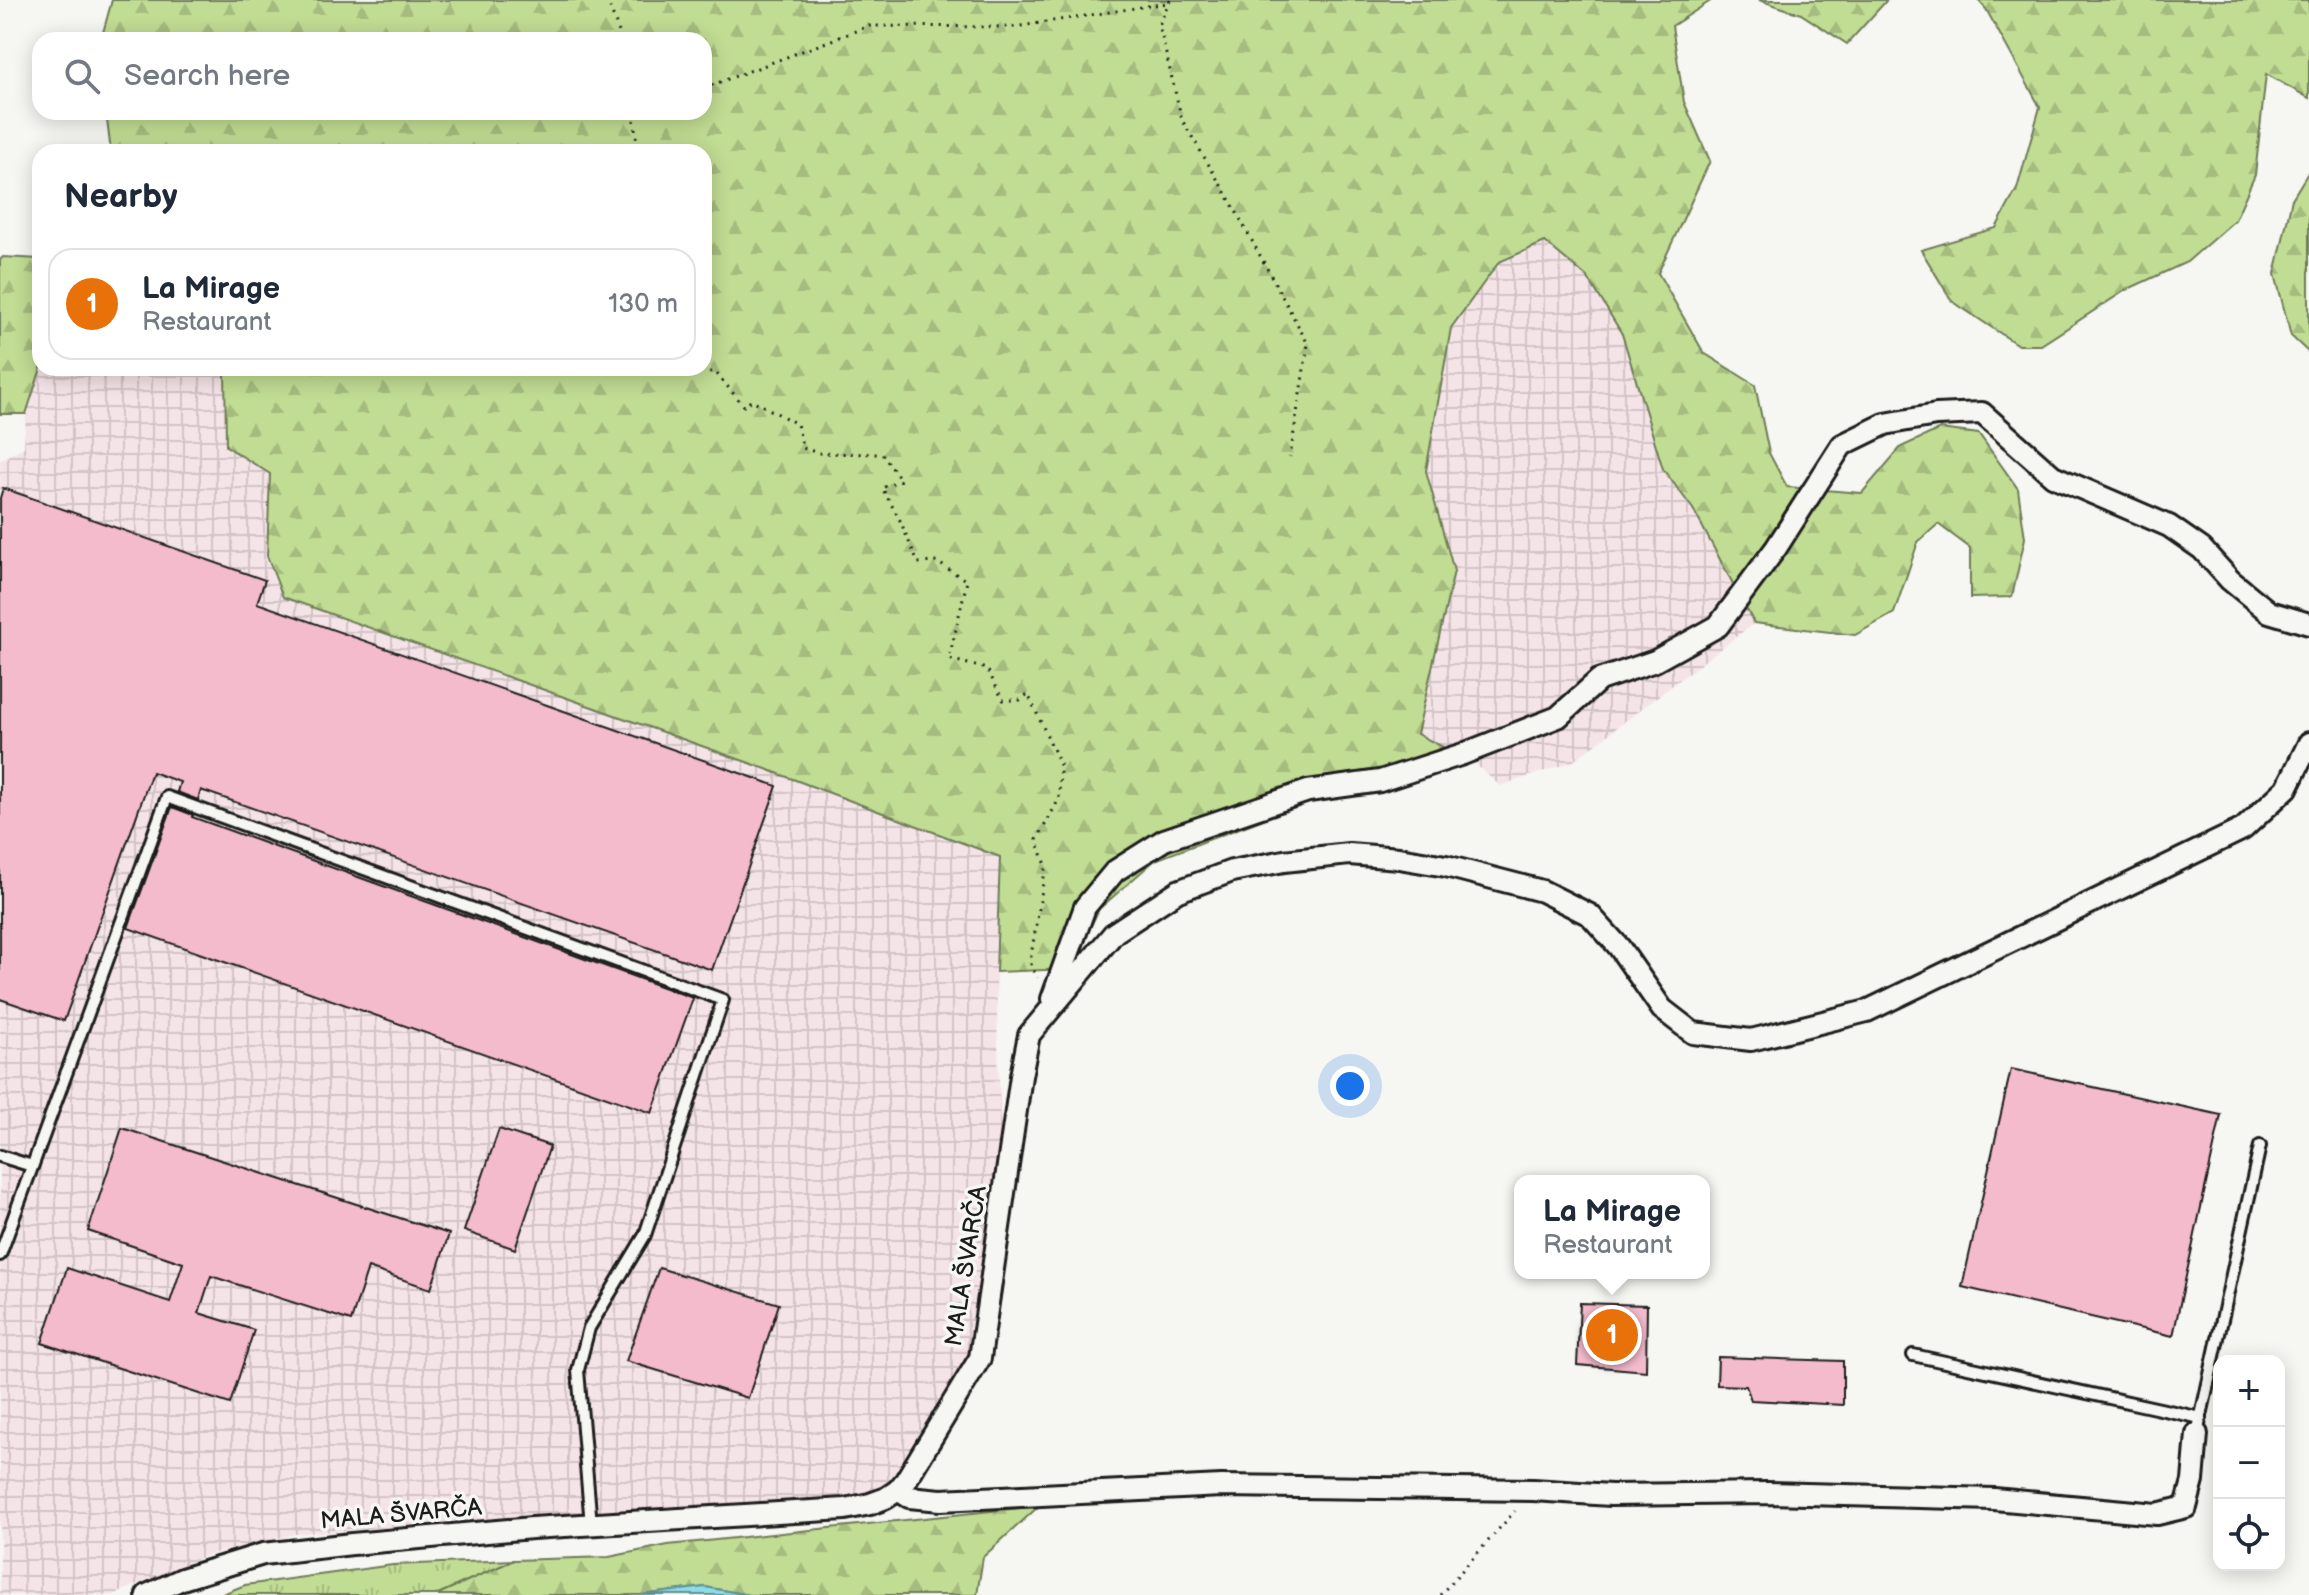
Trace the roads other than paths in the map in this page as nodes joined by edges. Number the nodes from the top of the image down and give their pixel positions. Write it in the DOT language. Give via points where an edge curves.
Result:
graph roads {
  1 [pos="2309,624"];
  2 [pos="2309,743"];
  3 [pos="1048,1010"];
  4 [pos="2260,1146"];
  5 [pos="0,1156"];
  6 [pos="32,1166"];
  7 [pos="0,1255"];
  8 [pos="1913,1355"];
  9 [pos="2199,1426"];
  10 [pos="898,1490"];
  11 [pos="591,1525"];
  12 [pos="147,1595"];
  1 -- 3 [label="street" via="2269,612 2202,549 2169,526 2053,476 1982,413 1885,424 1842,445 1718,626 1655,661 1599,680 1558,717 1380,781 1308,791 1164,840 1115,871 1085,907"];
  2 -- 3 [label="street, MALA ŠVARČA" via="2287,788 2243,829 1867,1011 1751,1040 1693,1033 1662,1009 1590,915 1542,891 1446,866 1349,854 1232,871 1178,891 1114,933"];
  3 -- 10 [label="street, MALA ŠVARČA" via="1029,1035 980,1358"];
  4 -- 9 [label="lane"];
  5 -- 6 [label="lane"];
  6 -- 7 [label="lane"];
  6 -- 11 [label="lane" via="167,797 723,1000 645,1235 589,1328 580,1355"];
  8 -- 9 [label="lane"];
  9 -- 10 [label="street" via="2186,1507 2157,1514 1994,1499 1767,1493 1221,1486 941,1500 909,1497"];
  10 -- 11 [label="street, MALA ŠVARČA" via="845,1509"];
  11 -- 12 [label="street, MALA ŠVARČA" via="263,1554"];
}
